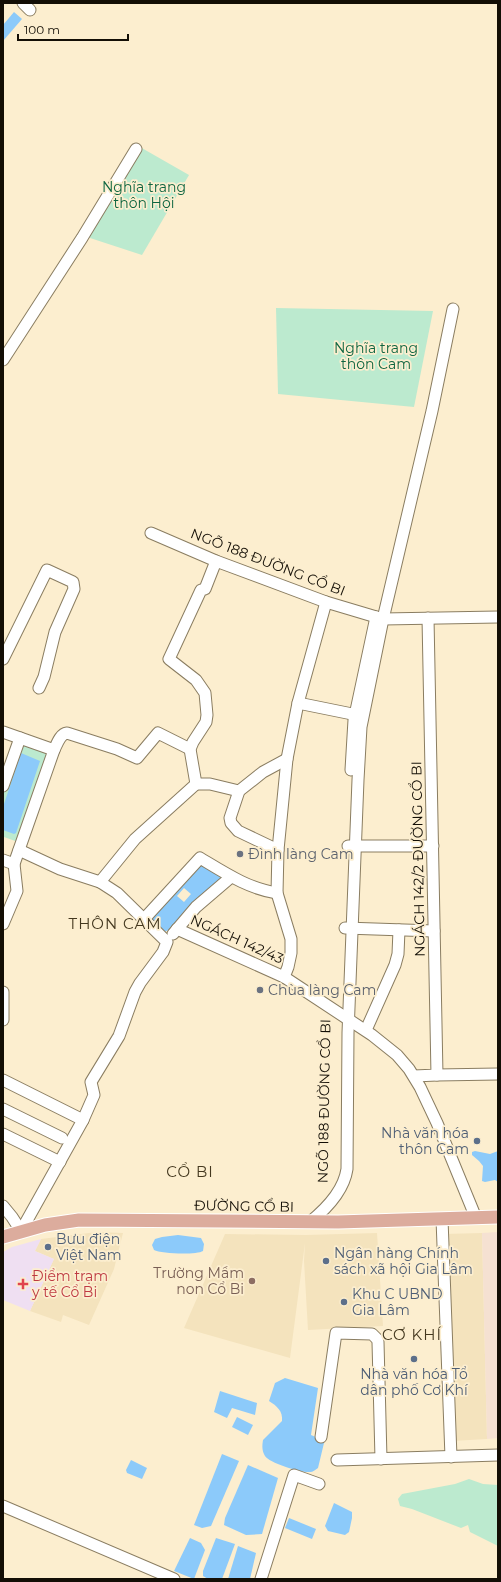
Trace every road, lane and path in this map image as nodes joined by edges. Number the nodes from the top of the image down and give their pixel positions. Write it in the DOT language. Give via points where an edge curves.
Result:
graph roads {
  1 [pos="136,149"];
  2 [pos="453,309"];
  3 [pos="3,360"];
  4 [pos="151,533"];
  5 [pos="216,561"];
  6 [pos="326,602"];
  7 [pos="498,617"];
  8 [pos="379,618"];
  9 [pos="428,618"];
  10 [pos="3,659"];
  11 [pos="39,688"];
  12 [pos="298,703"];
  13 [pos="359,715"];
  14 [pos="3,732"];
  15 [pos="20,738"];
  16 [pos="190,749"];
  17 [pos="54,750"];
  18 [pos="287,759"];
  19 [pos="196,784"];
  20 [pos="3,786"];
  21 [pos="239,791"];
  22 [pos="351,846"];
  23 [pos="432,846"];
  24 [pos="19,850"];
  25 [pos="278,850"];
  26 [pos="3,860"];
  27 [pos="14,864"];
  28 [pos="231,877"];
  29 [pos="100,882"];
  30 [pos="278,893"];
  31 [pos="144,919"];
  32 [pos="3,924"];
  33 [pos="348,928"];
  34 [pos="177,929"];
  35 [pos="399,930"];
  36 [pos="434,931"];
  37 [pos="167,942"];
  38 [pos="284,977"];
  39 [pos="3,992"];
  40 [pos="345,1016"];
  41 [pos="3,1020"];
  42 [pos="366,1030"];
  43 [pos="498,1074"];
  44 [pos="437,1075"];
  45 [pos="414,1076"];
  46 [pos="3,1080"];
  47 [pos="3,1110"];
  48 [pos="83,1120"];
  49 [pos="3,1134"];
  50 [pos="62,1138"];
  51 [pos="60,1162"];
  52 [pos="3,1206"];
  53 [pos="498,1217"];
  54 [pos="476,1218"];
  55 [pos="442,1219"];
  56 [pos="310,1222"];
  57 [pos="21,1231"];
  58 [pos="4,1237"];
  59 [pos="321,1437"];
  60 [pos="498,1455"];
  61 [pos="451,1457"];
  62 [pos="381,1459"];
  63 [pos="337,1460"];
  64 [pos="319,1484"];
  65 [pos="3,1506"];
  66 [pos="174,1579"];
  67 [pos="261,1579"];
  1 -- 3 [label="street"];
  2 -- 8 [label="street" via="432,411"];
  4 -- 5 [label="street, NGÕ 188 ĐƯỜNG CỔ BI"];
  5 -- 6 [label="street, NGÕ 188 ĐƯỜNG CỔ BI"];
  5 -- 16 [label="street" via="205,589 201,590 169,659 196,680 205,693 206,722"];
  6 -- 8 [label="street, NGÕ 188 ĐƯỜNG CỔ BI"];
  6 -- 12 [label="street"];
  7 -- 9 [label="street"];
  8 -- 9 [label="street"];
  8 -- 13 [label="street, NGÕ 188 ĐƯỜNG CỔ BI"];
  9 -- 23 [label="street, NGÁCH 142/2 ĐƯỜNG CỔ BI"];
  10 -- 11 [label="street" via="46,570 73,582 70,598 54,632"];
  12 -- 13 [label="street"];
  12 -- 18 [label="street"];
  13 -- 22 [label="street, NGÕ 188 ĐƯỜNG CỔ BI" via="350,778"];
  14 -- 15 [label="street"];
  15 -- 17 [label="street"];
  15 -- 20 [label="street"];
  16 -- 17 [label="street" via="158,733 137,758 118,748 67,733 61,737"];
  16 -- 19 [label="street"];
  17 -- 24 [label="street"];
  18 -- 21 [label="street" via="263,772"];
  18 -- 25 [label="street"];
  19 -- 21 [label="street" via="210,784"];
  19 -- 29 [label="street" via="135,839"];
  21 -- 25 [label="street" via="230,818 231,823 238,831"];
  22 -- 23 [label="street"];
  22 -- 33 [label="street, NGÕ 188 ĐƯỜNG CỔ BI"];
  23 -- 36 [label="street, NGÁCH 142/2 ĐƯỜNG CỔ BI"];
  24 -- 27 [label="street"];
  24 -- 29 [label="street" via="60,869"];
  25 -- 30 [label="street"];
  26 -- 27 [label="street"];
  27 -- 32 [label="street" via="17,891"];
  28 -- 30 [label="street" via="257,889"];
  28 -- 31 [label="street" via="200,858"];
  28 -- 34 [label="street" via="196,907"];
  29 -- 31 [label="street"];
  30 -- 38 [label="street" via="291,939 291,953"];
  31 -- 37 [label="street"];
  33 -- 35 [label="street"];
  33 -- 40 [label="street, NGÕ 188 ĐƯỜNG CỔ BI"];
  34 -- 37 [label="street"];
  34 -- 38 [label="street, NGÁCH 142/43"];
  35 -- 36 [label="street"];
  35 -- 42 [label="street" via="395,965"];
  36 -- 44 [label="street, NGÁCH 142/2 ĐƯỜNG CỔ BI"];
  37 -- 48 [label="street" via="163,952 135,992 119,1036 91,1082 94,1095"];
  38 -- 40 [label="street, NGÁCH 142/43"];
  39 -- 41 [label="street"];
  40 -- 42 [label="street, NGÁCH 142/43"];
  40 -- 56 [label="street, NGÕ 188 ĐƯỜNG CỔ BI" via="347,1170 343,1184"];
  42 -- 45 [label="street, NGÁCH 142/43" via="397,1055"];
  43 -- 44 [label="street"];
  44 -- 45 [label="street"];
  45 -- 54 [label="street, NGÁCH 142/43" via="437,1123"];
  46 -- 48 [label="street"];
  47 -- 50 [label="street"];
  48 -- 51 [label="street"];
  49 -- 51 [label="street"];
  51 -- 57 [label="street"];
  52 -- 57 [label="street"];
  53 -- 54 [label="main road, ĐƯỜNG CỔ BI"];
  54 -- 55 [label="main road, ĐƯỜNG CỔ BI"];
  55 -- 56 [label="main road, ĐƯỜNG CỔ BI"];
  55 -- 61 [label="street"];
  56 -- 57 [label="main road, ĐƯỜNG CỔ BI" via="87,1220 62,1222"];
  57 -- 58 [label="main road, ĐƯỜNG CỔ BI"];
  59 -- 62 [label="street" via="336,1333 372,1334 378,1342"];
  60 -- 61 [label="street"];
  61 -- 62 [label="street"];
  62 -- 63 [label="street"];
  64 -- 67 [label="street" via="294,1475"];
  65 -- 66 [label="street"];
}
